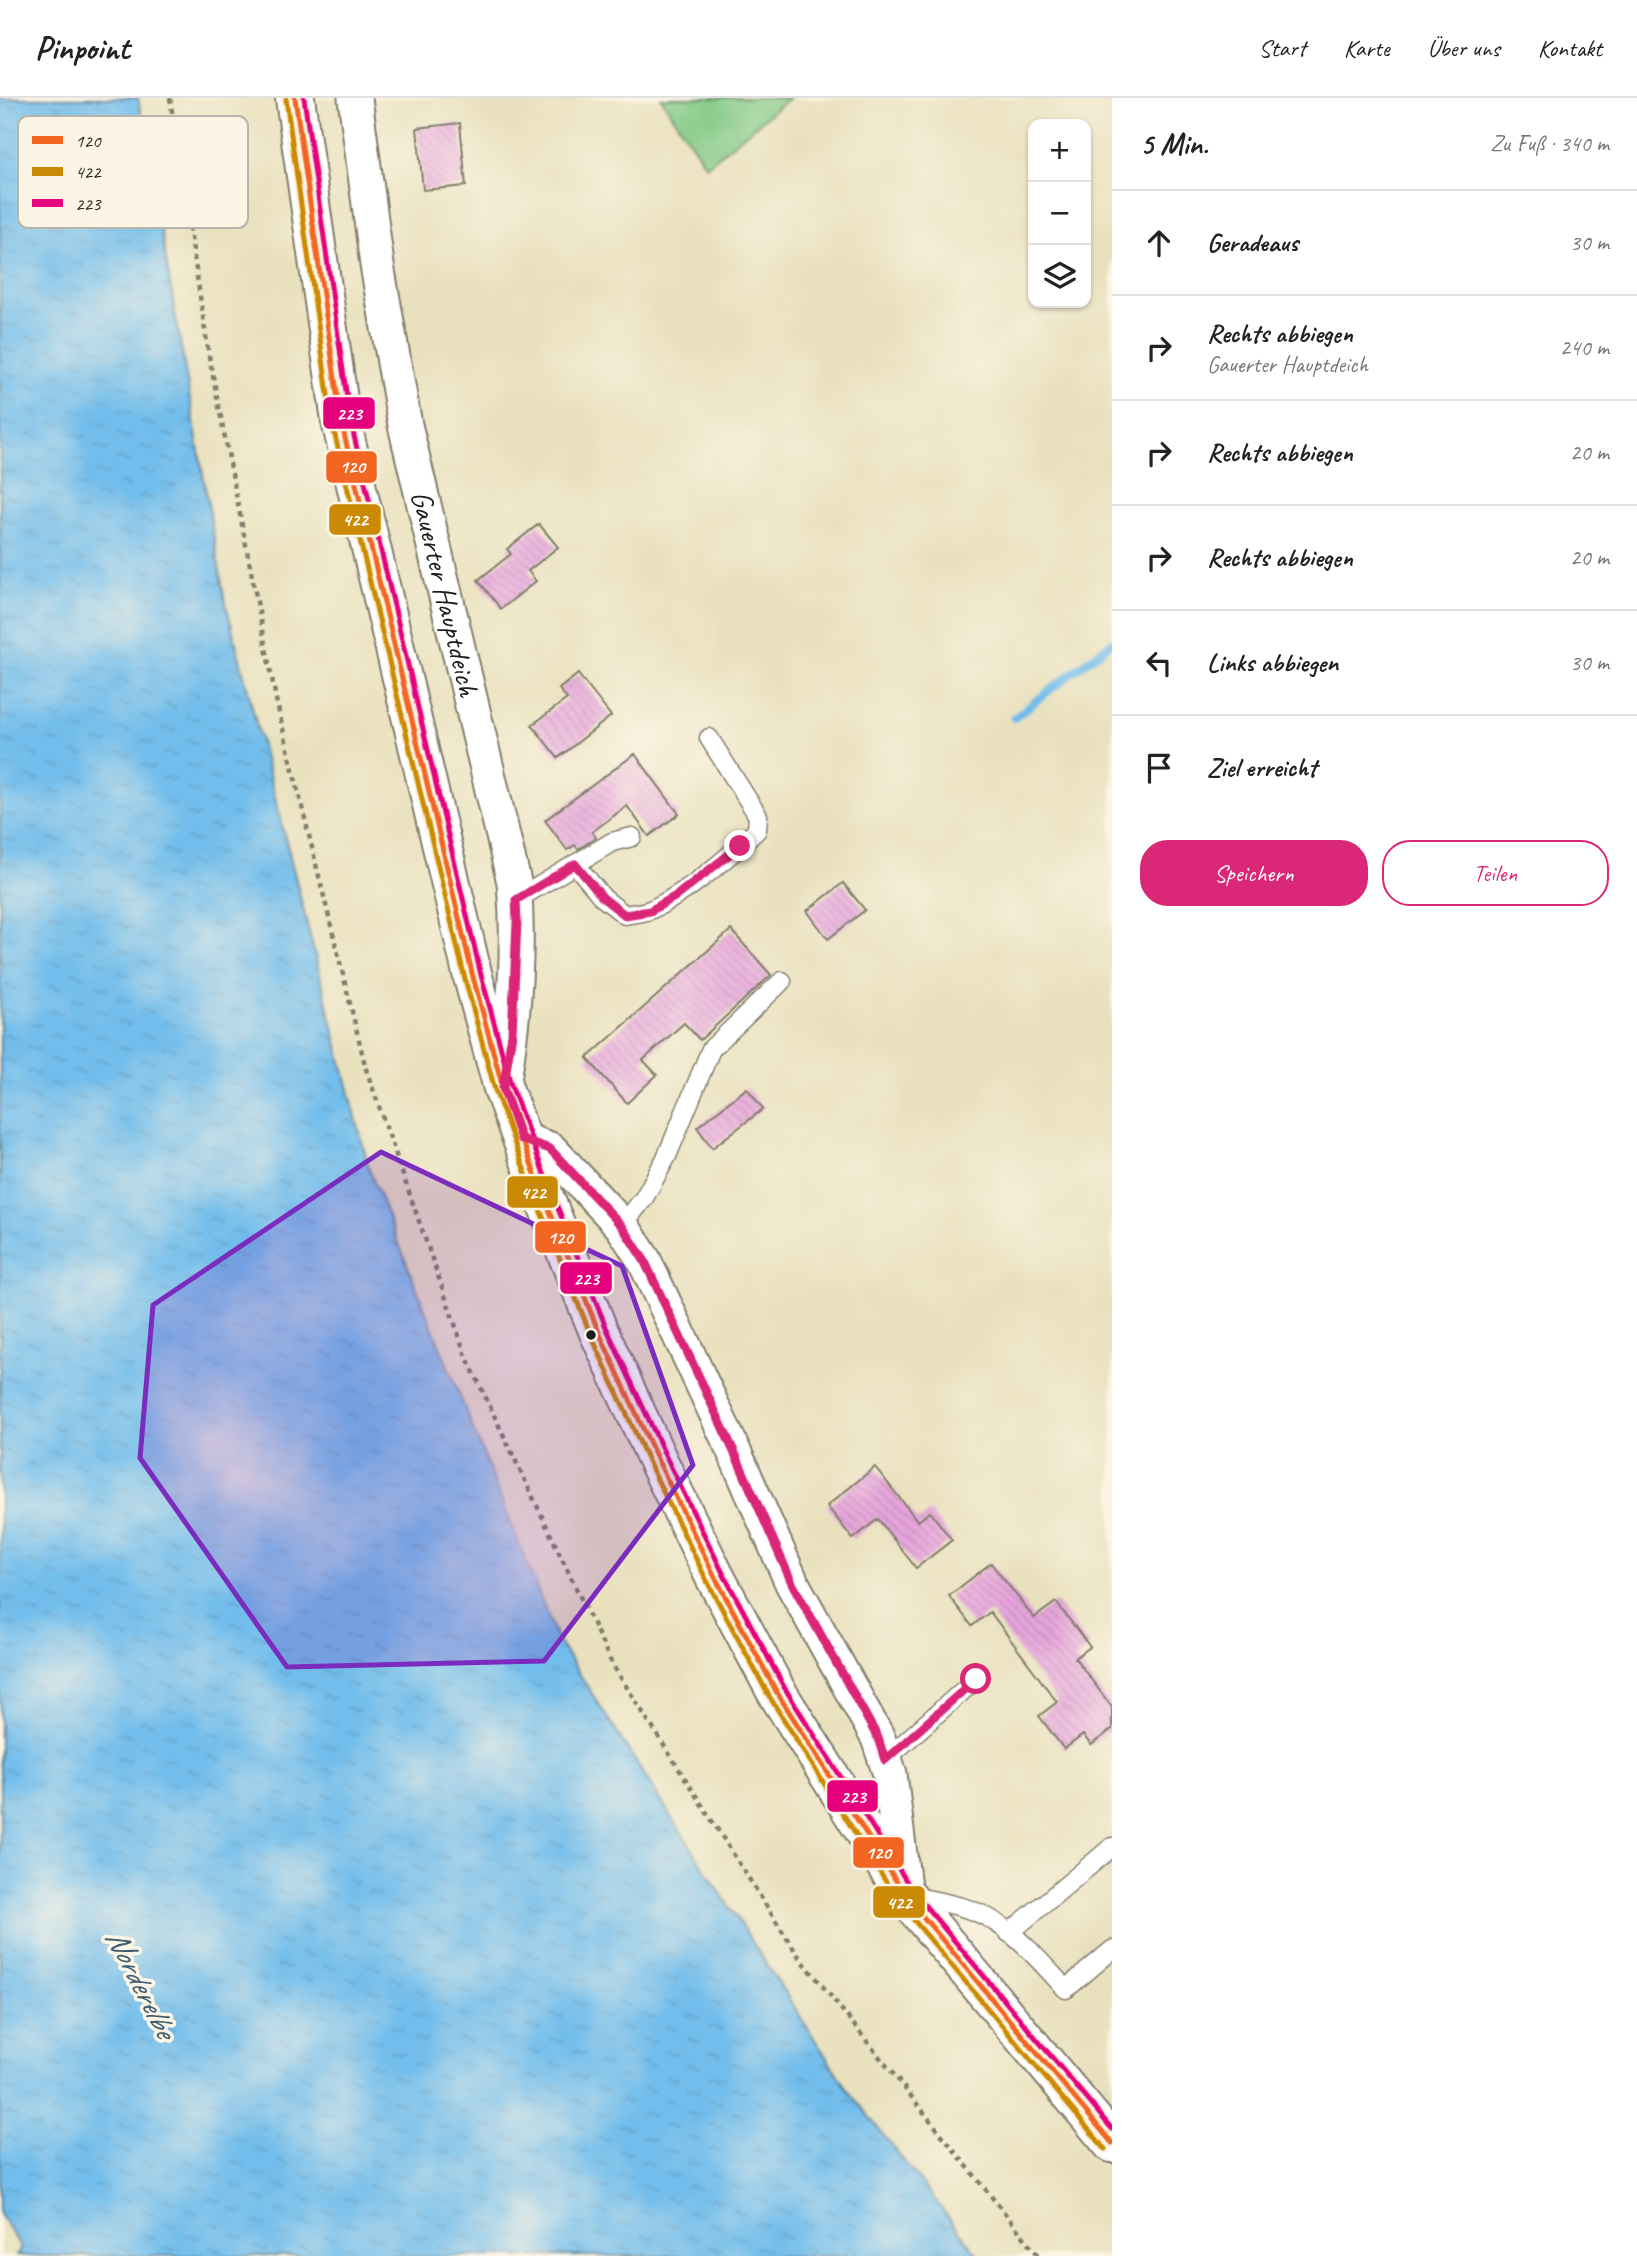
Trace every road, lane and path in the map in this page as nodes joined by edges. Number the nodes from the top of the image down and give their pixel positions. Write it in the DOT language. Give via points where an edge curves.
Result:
graph roads {
  1 [pos="170,98"];
  2 [pos="295,98"];
  3 [pos="355,98"];
  4 [pos="173,116"];
  5 [pos="190,228"];
  6 [pos="709,738"];
  7 [pos="632,837"];
  8 [pos="575,864"];
  9 [pos="516,900"];
  10 [pos="782,981"];
  11 [pos="503,1088"];
  12 [pos="521,1139"];
  13 [pos="622,1226"];
  14 [pos="976,1679"];
  15 [pos="885,1760"];
  16 [pos="1112,1847"];
  17 [pos="905,1895"];
  18 [pos="1009,1933"];
  19 [pos="1112,1950"];
  20 [pos="1112,2143"];
  21 [pos="1039,2256"];
  1 -- 4 [label="path"];
  2 -- 11 [label="street, Gauerter Hauptdeich" via="341,421 460,926"];
  3 -- 9 [label="street, Gauerter Hauptdeich" via="405,425"];
  5 -- 21 [label="path" via="209,356 277,704 366,1069 467,1356 612,1664 797,1954"];
  6 -- 8 [label="lane" via="758,816 757,830 740,846 676,896 650,911 625,915 603,898"];
  7 -- 8 [label="lane" via="612,842"];
  8 -- 9 [label="lane"];
  9 -- 11 [label="street, Gauerter Hauptdeich" via="512,1034"];
  10 -- 13 [label="lane" via="711,1049 667,1156"];
  11 -- 12 [label="street, Gauerter Hauptdeich"];
  12 -- 13 [label="street" via="550,1149"];
  12 -- 17 [label="street, Gauerter Hauptdeich" via="598,1329 715,1577 776,1691"];
  13 -- 15 [label="street" via="644,1260 792,1583 878,1738"];
  14 -- 15 [label="lane"];
  15 -- 17 [label="street"];
  16 -- 18 [label="lane"];
  17 -- 18 [label="lane" via="958,1906 994,1920"];
  17 -- 20 [label="street, Gauerter Hauptdeich"];
  18 -- 19 [label="lane" via="1066,1989"];
}
